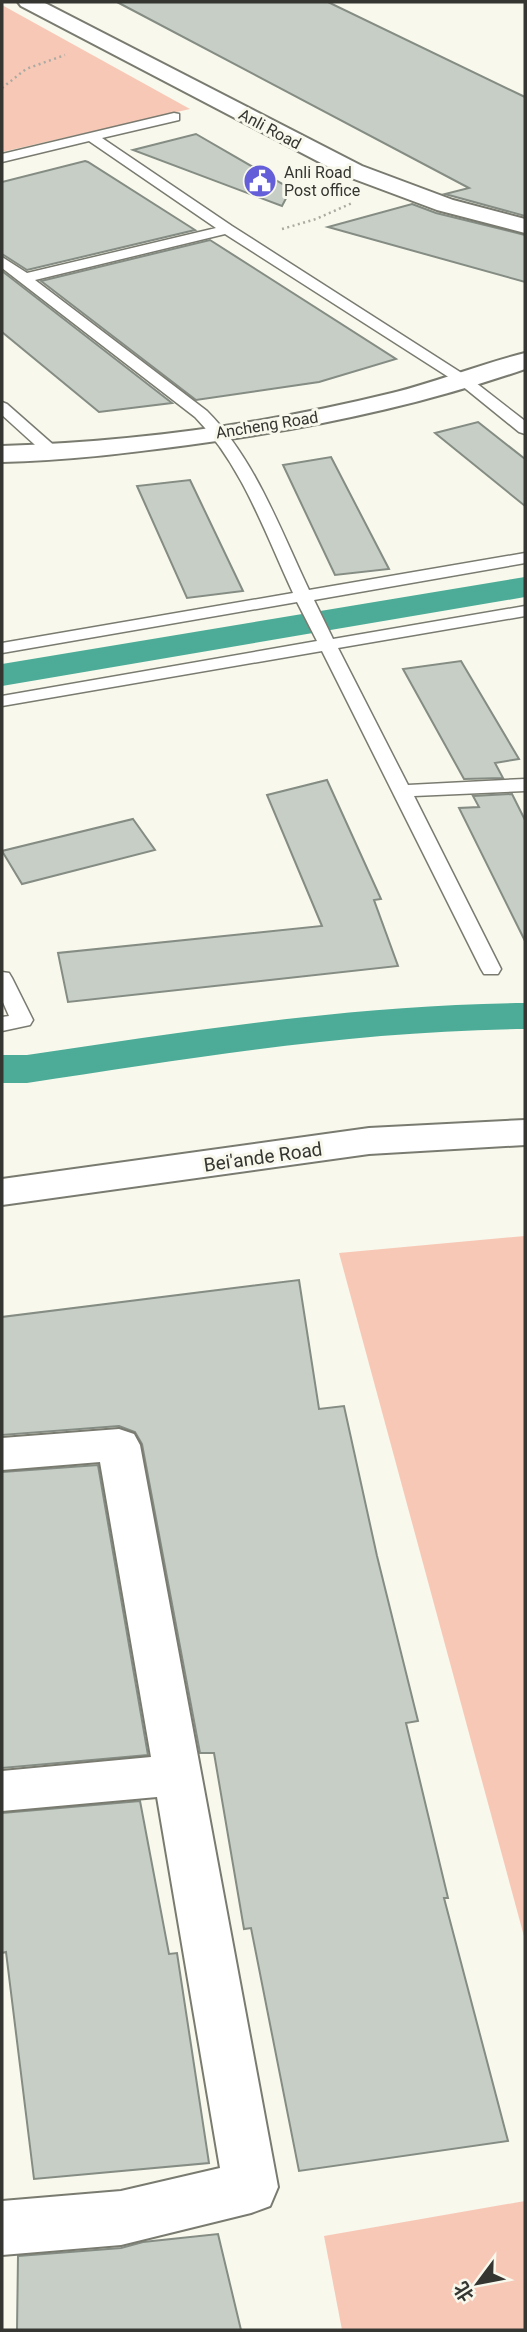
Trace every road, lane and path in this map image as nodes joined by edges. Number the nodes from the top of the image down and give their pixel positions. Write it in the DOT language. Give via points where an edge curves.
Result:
graph roads {
  1 [pos="28,2"];
  2 [pos="108,44"];
  3 [pos="2,88"];
  4 [pos="174,117"];
  5 [pos="92,137"];
  6 [pos="2,158"];
  7 [pos="391,186"];
  8 [pos="525,226"];
  9 [pos="228,229"];
  10 [pos="244,240"];
  11 [pos="2,261"];
  12 [pos="24,278"];
  13 [pos="525,361"];
  14 [pos="466,382"];
  15 [pos="2,407"];
  16 [pos="525,429"];
  17 [pos="220,433"];
  18 [pos="51,451"];
  19 [pos="2,454"];
  20 [pos="525,558"];
  21 [pos="305,599"];
  22 [pos="525,611"];
  23 [pos="328,642"];
  24 [pos="2,648"];
  25 [pos="2,701"];
  26 [pos="525,785"];
  27 [pos="403,791"];
  28 [pos="491,969"];
  29 [pos="2,978"];
  30 [pos="2,1024"];
  31 [pos="525,1132"];
  32 [pos="2,1192"];
  33 [pos="2,1454"];
  34 [pos="177,1775"];
  35 [pos="2,1791"];
  36 [pos="2,2228"];
  1 -- 2 [label="street, Anli Road"];
  2 -- 3 [label="path" via="39,63"];
  2 -- 7 [label="street, Anli Road" via="304,147"];
  4 -- 5 [label="lane"];
  5 -- 6 [label="lane"];
  5 -- 9 [label="lane"];
  7 -- 8 [label="street, Anli Road"];
  7 -- 10 [label="path" via="316,219"];
  9 -- 10 [label="lane"];
  9 -- 12 [label="lane"];
  10 -- 14 [label="lane"];
  11 -- 12 [label="lane"];
  12 -- 17 [label="lane"];
  13 -- 14 [label="street, Ancheng Road"];
  14 -- 16 [label="lane"];
  14 -- 17 [label="street, Ancheng Road" via="299,421"];
  15 -- 18 [label="lane"];
  17 -- 18 [label="street, Ancheng Road"];
  17 -- 21 [label="lane" via="243,470"];
  18 -- 19 [label="street, Ancheng Road"];
  20 -- 21 [label="lane"];
  21 -- 23 [label="lane"];
  21 -- 24 [label="lane"];
  22 -- 23 [label="lane"];
  23 -- 25 [label="lane"];
  23 -- 27 [label="lane"];
  26 -- 27 [label="lane"];
  27 -- 28 [label="lane"];
  29 -- 30 [label="lane" via="22,1020"];
  31 -- 32 [label="street, Bei'ande Road" via="369,1141"];
  33 -- 34 [label="street" via="119,1446"];
  34 -- 35 [label="street"];
  34 -- 36 [label="street" via="251,2188 121,2218"];
}
